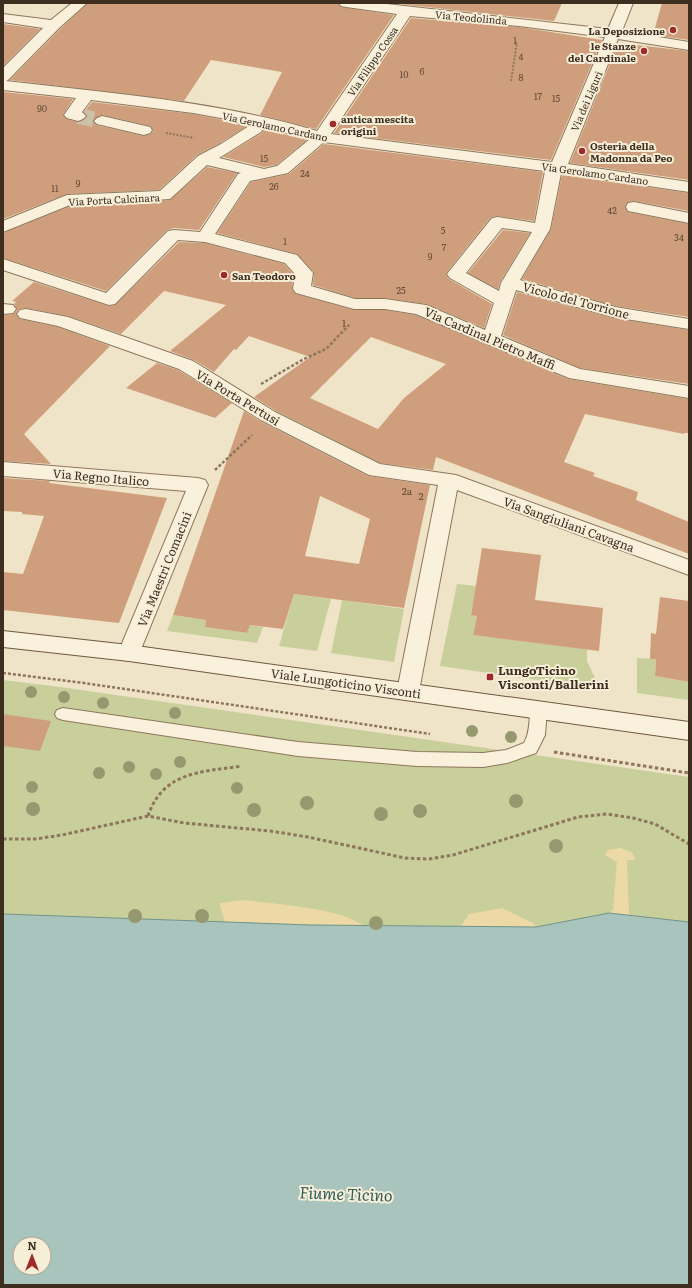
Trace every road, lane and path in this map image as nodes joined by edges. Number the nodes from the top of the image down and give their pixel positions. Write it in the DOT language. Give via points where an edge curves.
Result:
graph roads {
  1 [pos="80,3"];
  2 [pos="346,3"];
  3 [pos="350,3"];
  4 [pos="626,3"];
  5 [pos="406,11"];
  6 [pos="3,18"];
  7 [pos="525,22"];
  8 [pos="54,25"];
  9 [pos="614,34"];
  10 [pos="689,46"];
  11 [pos="3,77"];
  12 [pos="511,81"];
  13 [pos="3,85"];
  14 [pos="86,96"];
  15 [pos="78,116"];
  16 [pos="102,121"];
  17 [pos="255,128"];
  18 [pos="144,130"];
  19 [pos="321,137"];
  20 [pos="227,147"];
  21 [pos="204,159"];
  22 [pos="556,168"];
  23 [pos="263,173"];
  24 [pos="689,187"];
  25 [pos="634,207"];
  26 [pos="689,218"];
  27 [pos="3,227"];
  28 [pos="542,229"];
  29 [pos="205,237"];
  30 [pos="3,264"];
  31 [pos="510,283"];
  32 [pos="504,301"];
  33 [pos="369,304"];
  34 [pos="26,314"];
  35 [pos="689,324"];
  36 [pos="491,339"];
  37 [pos="689,392"];
  38 [pos="238,398"];
  39 [pos="270,417"];
  40 [pos="3,469"];
  41 [pos="449,480"];
  42 [pos="198,485"];
  43 [pos="689,568"];
  44 [pos="3,639"];
  45 [pos="130,653"];
  46 [pos="3,673"];
  47 [pos="408,691"];
  48 [pos="539,710"];
  49 [pos="63,714"];
  50 [pos="689,731"];
  51 [pos="436,735"];
  52 [pos="530,748"];
  53 [pos="247,765"];
  54 [pos="689,773"];
  55 [pos="148,816"];
  56 [pos="3,839"];
  57 [pos="689,844"];
  1 -- 8 [label="street"];
  2 -- 3 [label="street, Via Teodolinda"];
  3 -- 5 [label="street, Via Teodolinda"];
  4 -- 9 [label="street, Via dei Liguri"];
  5 -- 7 [label="street, Via Teodolinda"];
  5 -- 19 [label="street, Via Filippo Cossa"];
  6 -- 8 [label="street"];
  7 -- 9 [label="street, Via Teodolinda"];
  7 -- 12 [label="path" via="516,44"];
  8 -- 11 [label="street"];
  9 -- 10 [label="street, Via Teodolinda"];
  9 -- 22 [label="street, Via dei Liguri"];
  13 -- 14 [label="street, Via Gerolamo Cardano"];
  14 -- 15 [label="street" via="72,115"];
  14 -- 19 [label="street, Via Gerolamo Cardano" via="193,108 280,125"];
  16 -- 18 [label="street"];
  17 -- 20 [label="street, Via Porta Calcinara"];
  18 -- 20 [label="path" via="182,135"];
  19 -- 22 [label="street, Via Gerolamo Cardano"];
  19 -- 23 [label="street, Via Filippo Cossa" via="282,170"];
  20 -- 21 [label="street, Via Porta Calcinara"];
  21 -- 23 [label="street"];
  21 -- 27 [label="street, Via Porta Calcinara" via="164,196 68,200"];
  22 -- 24 [label="street, Via Gerolamo Cardano"];
  22 -- 28 [label="street, Via dei Liguri"];
  23 -- 29 [label="street, Via Filippo Cossa" via="244,177"];
  25 -- 26 [label="street"];
  28 -- 31 [label="street, Via dei Liguri"];
  28 -- 32 [label="street" via="498,222 456,274"];
  29 -- 30 [label="street" via="174,235 109,300"];
  29 -- 33 [label="street, Via Cardinal Pietro Maffi" via="291,259 304,273 302,289 354,304"];
  31 -- 32 [label="street, Via dei Liguri"];
  31 -- 35 [label="street, Vicolo del Torrione" via="613,312"];
  32 -- 36 [label="street, Via dei Liguri"];
  33 -- 36 [label="street, Via Cardinal Pietro Maffi" via="420,309"];
  33 -- 38 [label="path" via="326,349"];
  34 -- 38 [label="street, Via Porta Pertusi" via="62,321 186,365"];
  36 -- 37 [label="street, Via Cardinal Pietro Maffi" via="576,374"];
  38 -- 39 [label="street, Via Porta Pertusi"];
  39 -- 41 [label="street, Via Porta Pertusi" via="376,470"];
  39 -- 42 [label="path"];
  40 -- 42 [label="street, Via Regno Italico"];
  41 -- 43 [label="street, Via Sangiuliani Cavagna"];
  41 -- 47 [label="street"];
  42 -- 45 [label="street, Via Maestri Comacini"];
  44 -- 45 [label="street, Viale Lungoticino Visconti"];
  45 -- 47 [label="street, Viale Lungoticino Visconti"];
  46 -- 51 [label="path"];
  47 -- 48 [label="street, Viale Lungoticino Visconti"];
  48 -- 50 [label="street, Viale Lungoticino Visconti"];
  48 -- 52 [label="lane" via="537,735"];
  49 -- 52 [label="lane" via="298,749 417,759 482,760 507,756"];
  52 -- 54 [label="path"];
  53 -- 55 [label="path" via="180,777 158,795"];
  55 -- 56 [label="path" via="62,835 35,839"];
  55 -- 57 [label="path" via="184,823 308,837 405,858 429,859 453,855 578,817 607,814 655,824"];
}
